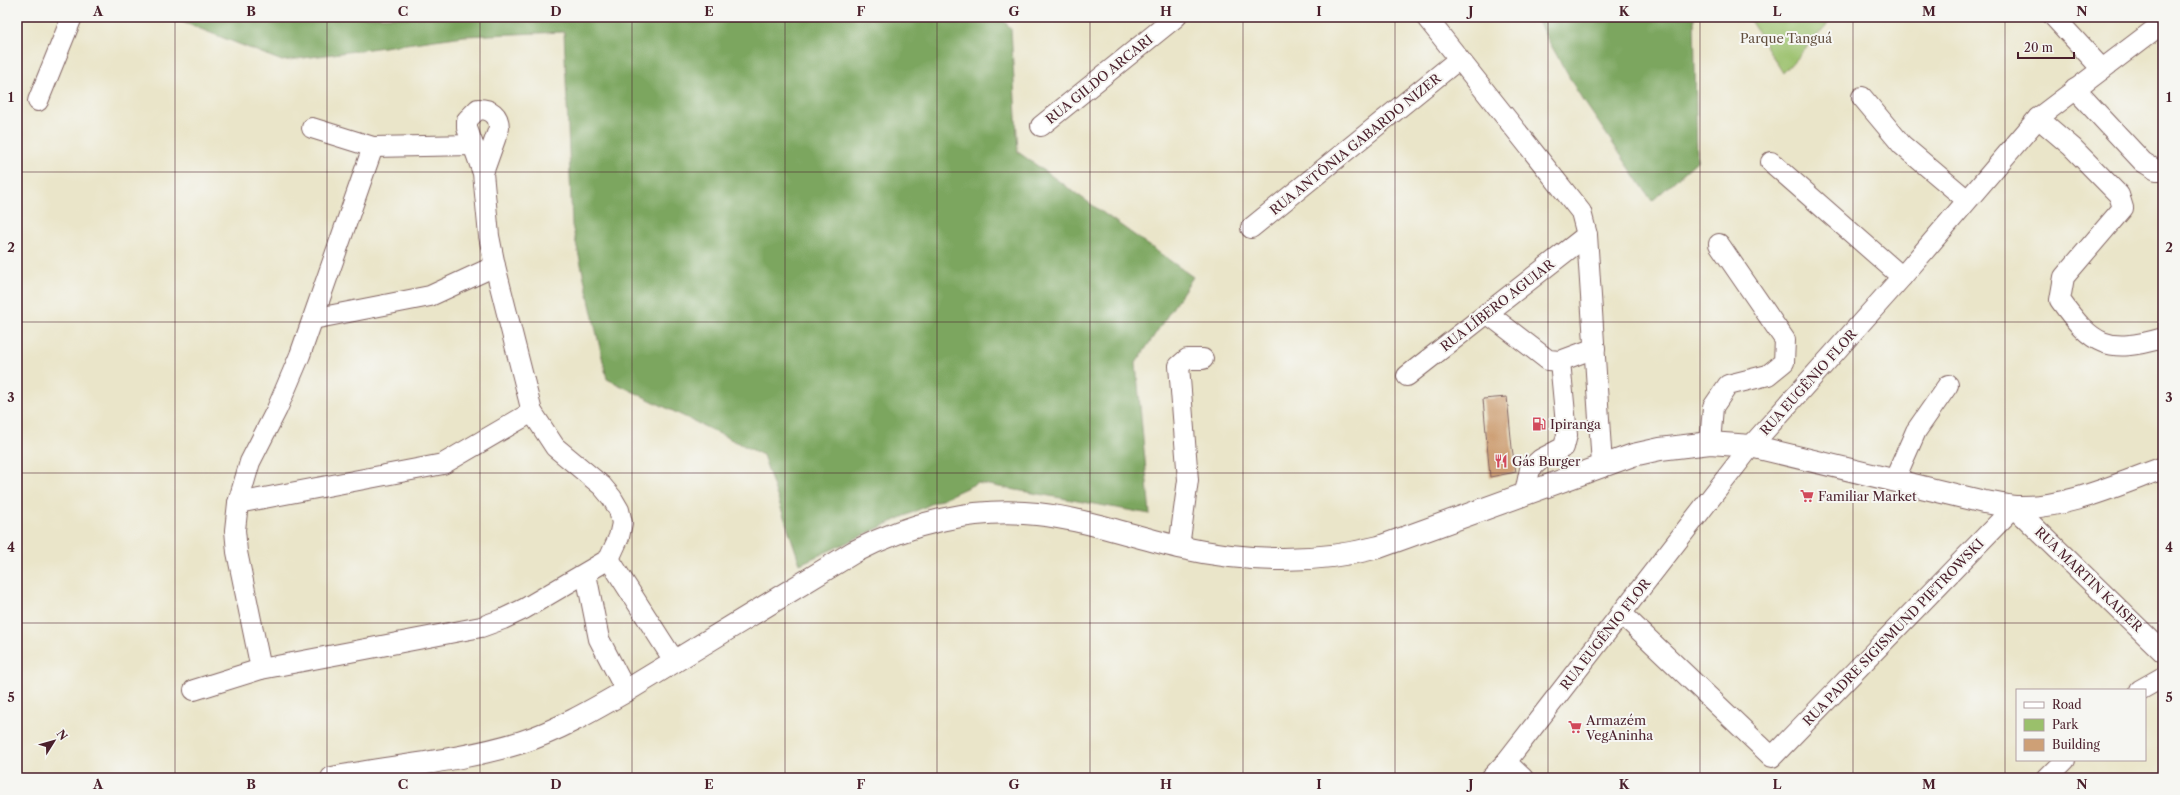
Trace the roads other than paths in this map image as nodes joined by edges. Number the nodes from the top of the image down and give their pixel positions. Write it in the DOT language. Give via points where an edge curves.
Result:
graph roads {
  1 [pos="72,17"];
  2 [pos="1176,17"];
  3 [pos="1426,17"];
  4 [pos="2054,17"];
  5 [pos="2155,23"];
  6 [pos="1459,59"];
  7 [pos="2102,69"];
  8 [pos="2075,89"];
  9 [pos="1862,97"];
  10 [pos="38,101"];
  11 [pos="2038,118"];
  12 [pos="1041,126"];
  13 [pos="312,128"];
  14 [pos="473,145"];
  15 [pos="373,147"];
  16 [pos="1771,162"];
  17 [pos="2163,170"];
  18 [pos="483,173"];
  19 [pos="1967,200"];
  20 [pos="1251,228"];
  21 [pos="1587,235"];
  22 [pos="1719,244"];
  23 [pos="495,266"];
  24 [pos="1902,277"];
  25 [pos="1487,313"];
  26 [pos="313,319"];
  27 [pos="2163,338"];
  28 [pos="1594,348"];
  29 [pos="1203,359"];
  30 [pos="1560,361"];
  31 [pos="1407,376"];
  32 [pos="1948,385"];
  33 [pos="1565,402"];
  34 [pos="1598,403"];
  35 [pos="532,412"];
  36 [pos="1710,443"];
  37 [pos="1751,446"];
  38 [pos="1602,465"];
  39 [pos="2163,468"];
  40 [pos="1894,481"];
  41 [pos="1525,493"];
  42 [pos="238,503"];
  43 [pos="2014,507"];
  44 [pos="1179,547"];
  45 [pos="609,559"];
  46 [pos="586,574"];
  47 [pos="1620,613"];
  48 [pos="2163,652"];
  49 [pos="675,662"];
  50 [pos="261,669"];
  51 [pos="2163,677"];
  52 [pos="2142,689"];
  53 [pos="194,690"];
  54 [pos="626,691"];
  55 [pos="2064,761"];
  56 [pos="1506,762"];
  57 [pos="332,778"];
  58 [pos="1491,778"];
  59 [pos="1523,778"];
  60 [pos="2047,778"];
  1 -- 10 [label="street"];
  2 -- 12 [label="street, RUA GILDO ARCARI"];
  3 -- 6 [label="street"];
  4 -- 7 [label="street"];
  5 -- 7 [label="street, RUA EUGÊNIO FLOR"];
  6 -- 20 [label="street, RUA ANTÔNIA GABARDO NIZER"];
  6 -- 21 [label="street" via="1576,204"];
  7 -- 8 [label="street, RUA EUGÊNIO FLOR"];
  8 -- 11 [label="street, RUA EUGÊNIO FLOR"];
  8 -- 17 [label="street" via="2143,162 2156,170"];
  9 -- 19 [label="street" via="1902,145"];
  11 -- 19 [label="street, RUA EUGÊNIO FLOR"];
  11 -- 27 [label="street" via="2072,147 2119,195 2123,208 2064,277 2060,300 2076,322 2102,343 2121,347"];
  13 -- 15 [label="street"];
  14 -- 15 [label="street"];
  14 -- 18 [label="street"];
  14 -- 18 [label="street" via="467,120 478,109 487,109 494,113 499,128"];
  15 -- 26 [label="street"];
  16 -- 24 [label="street"];
  18 -- 23 [label="street" via="489,236"];
  19 -- 24 [label="street, RUA EUGÊNIO FLOR"];
  21 -- 25 [label="street, RUA LÍBERO AGUIAR"];
  21 -- 28 [label="street"];
  22 -- 36 [label="street" via="1785,340 1784,362 1768,376 1728,385 1713,407"];
  23 -- 26 [label="street" via="430,296"];
  23 -- 35 [label="street"];
  24 -- 37 [label="street, RUA EUGÊNIO FLOR"];
  25 -- 30 [label="street" via="1548,360"];
  25 -- 31 [label="street, RUA LÍBERO AGUIAR"];
  26 -- 42 [label="street" via="290,381 250,462"];
  28 -- 30 [label="street"];
  28 -- 34 [label="street"];
  29 -- 44 [label="street" via="1187,359 1179,366 1188,480"];
  30 -- 33 [label="street"];
  32 -- 40 [label="street" via="1916,431"];
  33 -- 34 [label="street"];
  33 -- 41 [label="street" via="1567,435 1564,447 1540,459 1530,469"];
  34 -- 38 [label="street"];
  35 -- 42 [label="street" via="444,464"];
  35 -- 45 [label="street" via="555,447 602,486 619,510 622,523 619,538"];
  36 -- 37 [label="main road"];
  36 -- 38 [label="main road" via="1660,449"];
  37 -- 40 [label="main road"];
  37 -- 47 [label="street, RUA EUGÊNIO FLOR"];
  38 -- 41 [label="main road"];
  39 -- 43 [label="main road" via="2074,499 2044,506"];
  40 -- 43 [label="main road"];
  41 -- 44 [label="main road" via="1403,539 1354,553 1268,560"];
  42 -- 50 [label="street" via="235,530 237,552"];
  43 -- 47 [label="street, RUA PADRE SIGISMUND PIETROWSKI" via="1772,757"];
  43 -- 48 [label="street, RUA MARTIN KAISER"];
  44 -- 49 [label="main road" via="1064,518 1037,514 962,516 923,524 885,536 854,552"];
  45 -- 46 [label="street"];
  45 -- 49 [label="street"];
  46 -- 50 [label="street" via="524,609 481,627"];
  46 -- 54 [label="street" via="599,639"];
  47 -- 56 [label="street, RUA EUGÊNIO FLOR"];
  49 -- 54 [label="main road"];
  50 -- 53 [label="street"];
  51 -- 52 [label="street"];
  54 -- 57 [label="main road" via="590,712 523,741 490,751"];
  55 -- 60 [label="street"];
  56 -- 58 [label="street, RUA EUGÊNIO FLOR"];
  56 -- 59 [label="street"];
}
